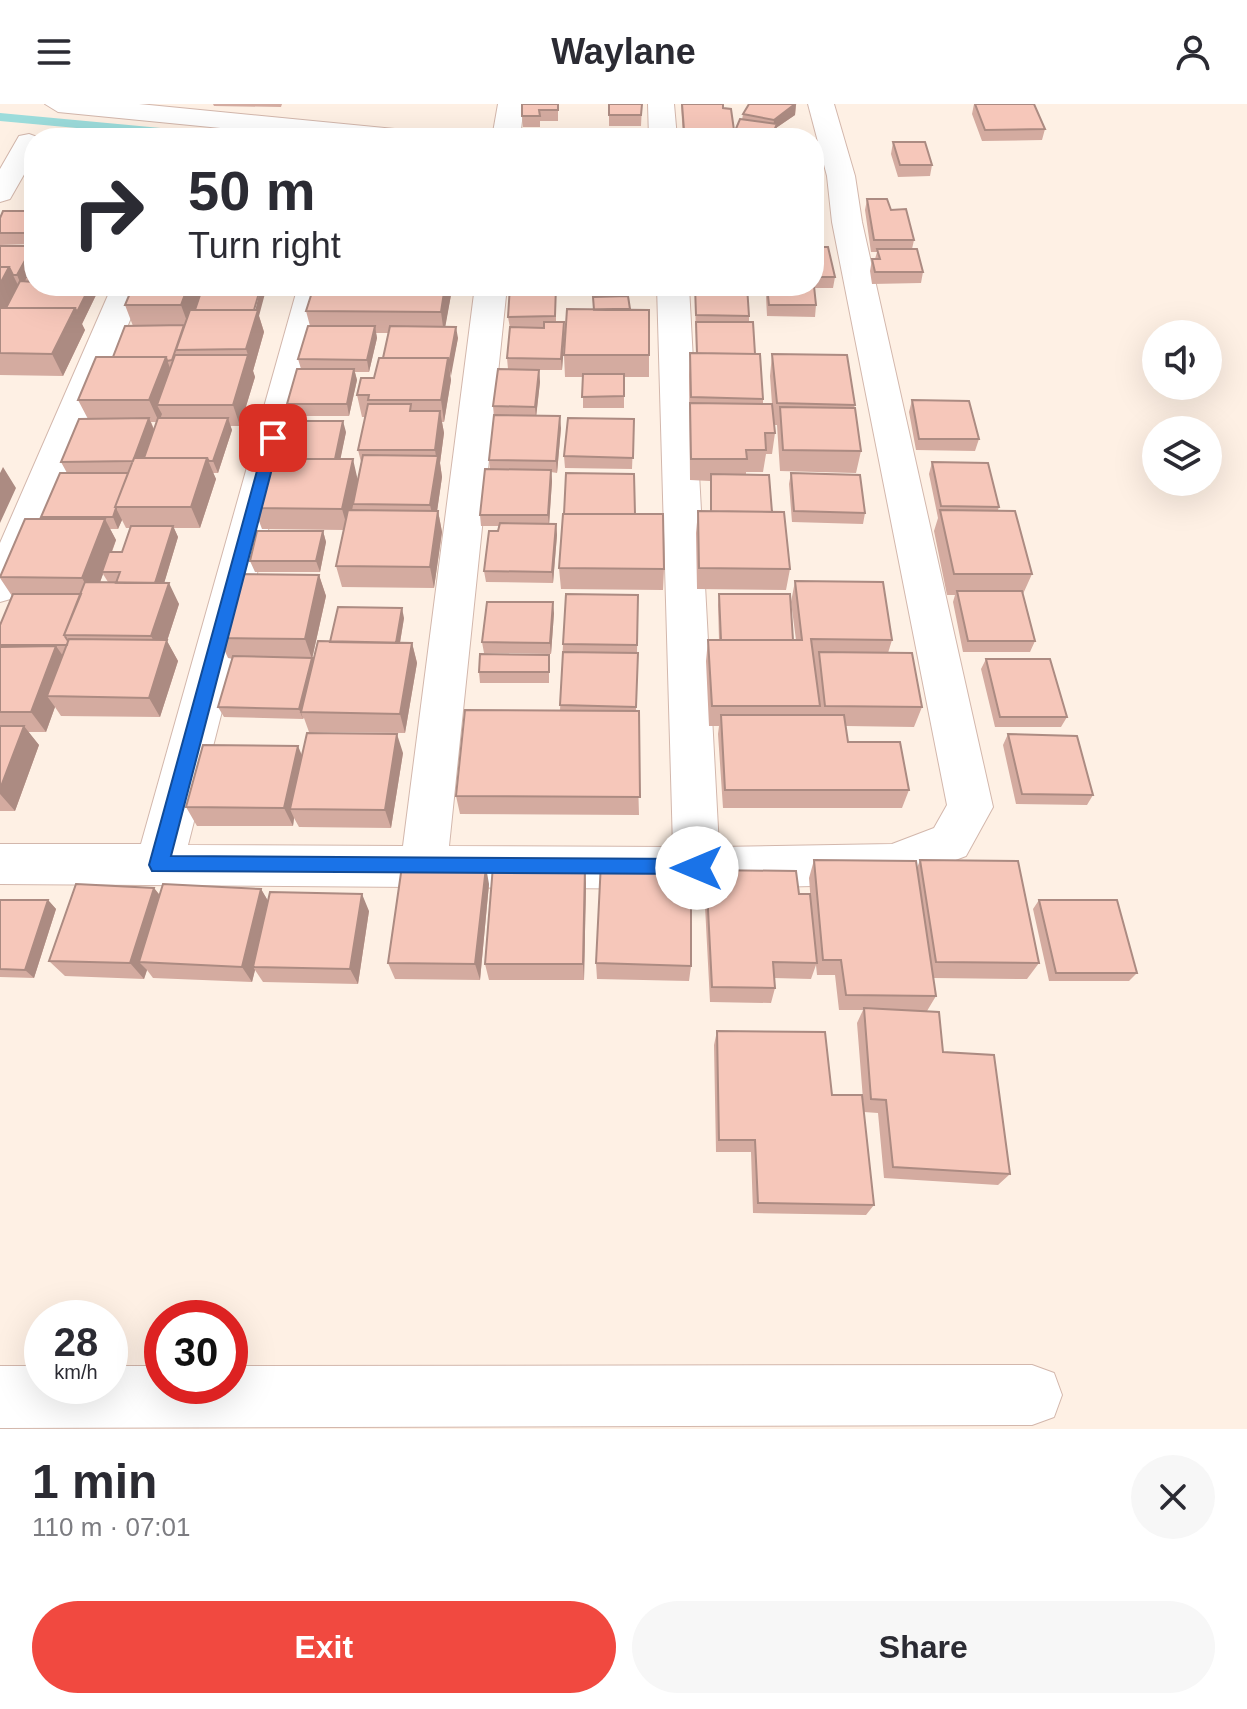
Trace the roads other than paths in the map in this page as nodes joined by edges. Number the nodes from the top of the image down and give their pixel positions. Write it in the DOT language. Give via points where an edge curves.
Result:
graph roads {
  1 [pos="58,104"];
  2 [pos="363,104"];
  3 [pos="511,104"];
  4 [pos="661,104"];
  5 [pos="821,104"];
  6 [pos="296,128"];
  7 [pos="357,128"];
  8 [pos="507,128"];
  9 [pos="662,128"];
  10 [pos="823,128"];
  11 [pos="824,134"];
  12 [pos="0,140"];
  13 [pos="24,142"];
  14 [pos="24,154"];
  15 [pos="828,175"];
  16 [pos="0,193"];
  17 [pos="830,220"];
  18 [pos="124,296"];
  19 [pos="311,296"];
  20 [pos="490,296"];
  21 [pos="673,296"];
  22 [pos="0,588"];
  23 [pos="0,864"];
  24 [pos="159,865"];
  25 [pos="424,866"];
  26 [pos="697,868"];
  27 [pos="1032,1395"];
  28 [pos="0,1397"];
  29 [pos="136,1412"];
  1 -- 6 [label="street"];
  2 -- 7 [label="street"];
  3 -- 8 [label="street"];
  4 -- 9 [label="street"];
  5 -- 10 [label="street"];
  11 -- 15 [label="street"];
  12 -- 13 [label="street"];
  14 -- 16 [label="street"];
  15 -- 17 [label="street"];
  17 -- 26 [label="street" via="970,807 950,842 893,864"];
  18 -- 22 [label="street"];
  19 -- 24 [label="street"];
  20 -- 25 [label="street"];
  21 -- 26 [label="street"];
  23 -- 24 [label="street"];
  24 -- 25 [label="street"];
  25 -- 26 [label="street"];
  27 -- 29 [label="street"];
  28 -- 29 [label="street"];
}
